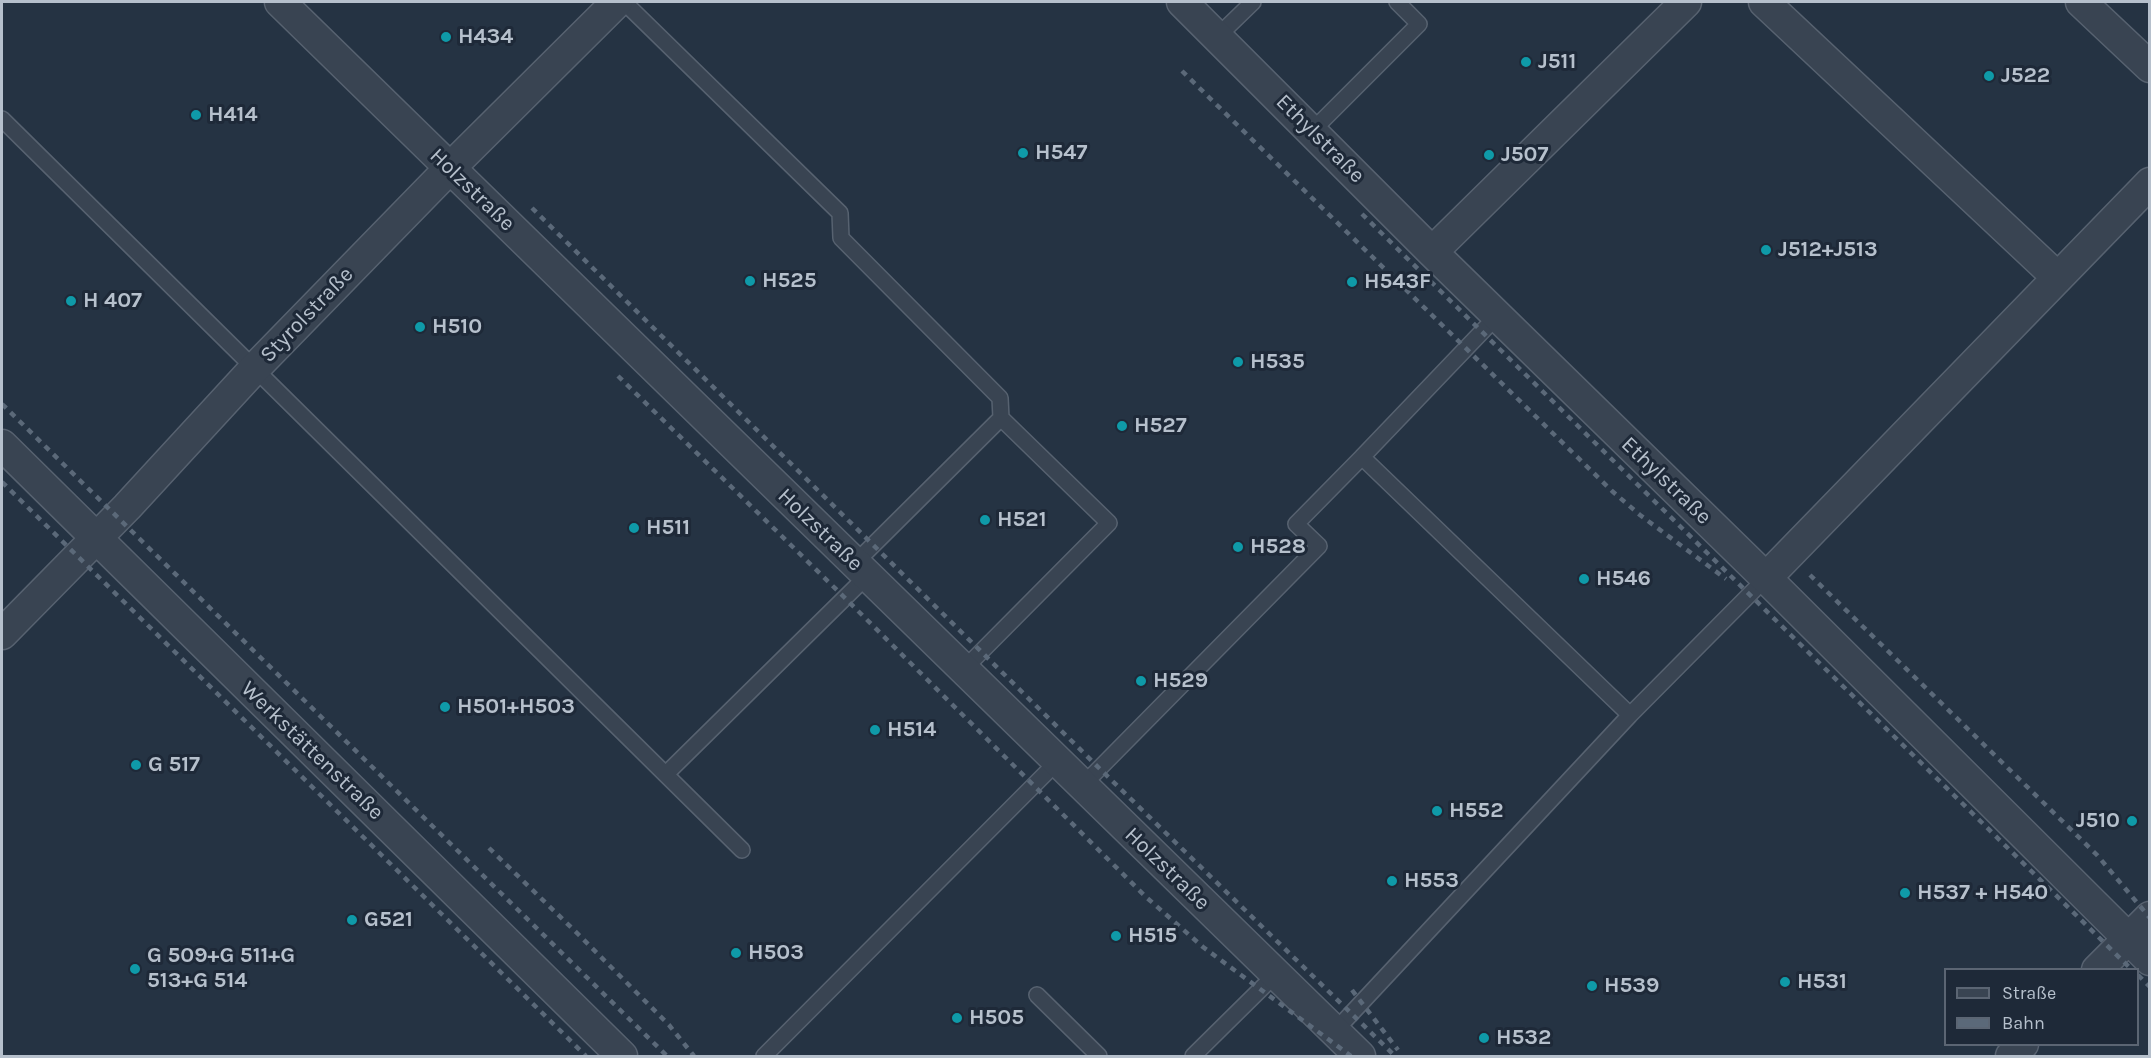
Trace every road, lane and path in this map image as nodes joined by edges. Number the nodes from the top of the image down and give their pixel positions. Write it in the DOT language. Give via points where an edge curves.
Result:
graph roads {
  1 [pos="280,2"];
  2 [pos="617,2"];
  3 [pos="624,2"];
  4 [pos="1182,2"];
  5 [pos="1253,2"];
  6 [pos="1397,2"];
  7 [pos="1686,2"];
  8 [pos="1764,2"];
  9 [pos="2081,2"];
  10 [pos="1218,36"];
  11 [pos="2150,67"];
  12 [pos="2,118"];
  13 [pos="1312,131"];
  14 [pos="450,168"];
  15 [pos="2150,183"];
  16 [pos="1432,252"];
  17 [pos="2057,277"];
  18 [pos="1497,316"];
  19 [pos="255,368"];
  20 [pos="1000,418"];
  21 [pos="2,445"];
  22 [pos="1362,457"];
  23 [pos="96,539"];
  24 [pos="860,570"];
  25 [pos="1766,578"];
  26 [pos="2,634"];
  27 [pos="963,670"];
  28 [pos="1630,715"];
  29 [pos="1057,762"];
  30 [pos="666,774"];
  31 [pos="1082,786"];
  32 [pos="742,850"];
  33 [pos="2150,917"];
  34 [pos="2128,939"];
  35 [pos="2150,960"];
  36 [pos="2098,968"];
  37 [pos="1275,975"];
  38 [pos="1038,995"];
  39 [pos="1335,1031"];
  40 [pos="622,1056"];
  41 [pos="764,1056"];
  42 [pos="1099,1056"];
  43 [pos="1193,1056"];
  44 [pos="1360,1056"];
  1 -- 14 [label="street, Holzstraße"];
  2 -- 14 [label="street, Styrolstraße"];
  3 -- 20 [label="lane" via="840,213 841,238 1000,398"];
  4 -- 10 [label="street, Ethylstraße"];
  5 -- 10 [label="lane"];
  6 -- 13 [label="lane" via="1419,24"];
  7 -- 16 [label="street"];
  8 -- 17 [label="street"];
  9 -- 11 [label="street"];
  10 -- 13 [label="street, Ethylstraße"];
  12 -- 19 [label="lane"];
  13 -- 16 [label="street, Ethylstraße"];
  14 -- 19 [label="street, Styrolstraße"];
  14 -- 24 [label="street, Holzstraße"];
  15 -- 17 [label="street"];
  16 -- 18 [label="street, Ethylstraße"];
  17 -- 25 [label="street"];
  18 -- 22 [label="lane"];
  18 -- 25 [label="street, Ethylstraße"];
  19 -- 23 [label="street, Styrolstraße"];
  19 -- 30 [label="lane"];
  20 -- 24 [label="lane"];
  20 -- 27 [label="lane" via="1109,523"];
  21 -- 23 [label="street, Werkstättenstraße"];
  22 -- 28 [label="lane"];
  22 -- 31 [label="lane" via="1296,524 1319,546"];
  23 -- 26 [label="street, Styrolstraße"];
  23 -- 40 [label="street, Werkstättenstraße"];
  24 -- 27 [label="street, Holzstraße"];
  24 -- 30 [label="lane"];
  25 -- 28 [label="lane"];
  25 -- 34 [label="street, Ethylstraße"];
  27 -- 29 [label="street, Holzstraße"];
  28 -- 39 [label="lane"];
  29 -- 31 [label="street, Holzstraße"];
  29 -- 41 [label="lane"];
  30 -- 32 [label="lane"];
  31 -- 37 [label="street, Holzstraße"];
  33 -- 34 [label="street"];
  34 -- 35 [label="street, Ethylstraße"];
  34 -- 36 [label="street"];
  37 -- 39 [label="street, Holzstraße"];
  37 -- 43 [label="lane"];
  38 -- 42 [label="lane"];
  39 -- 44 [label="street, Holzstraße"];
}
